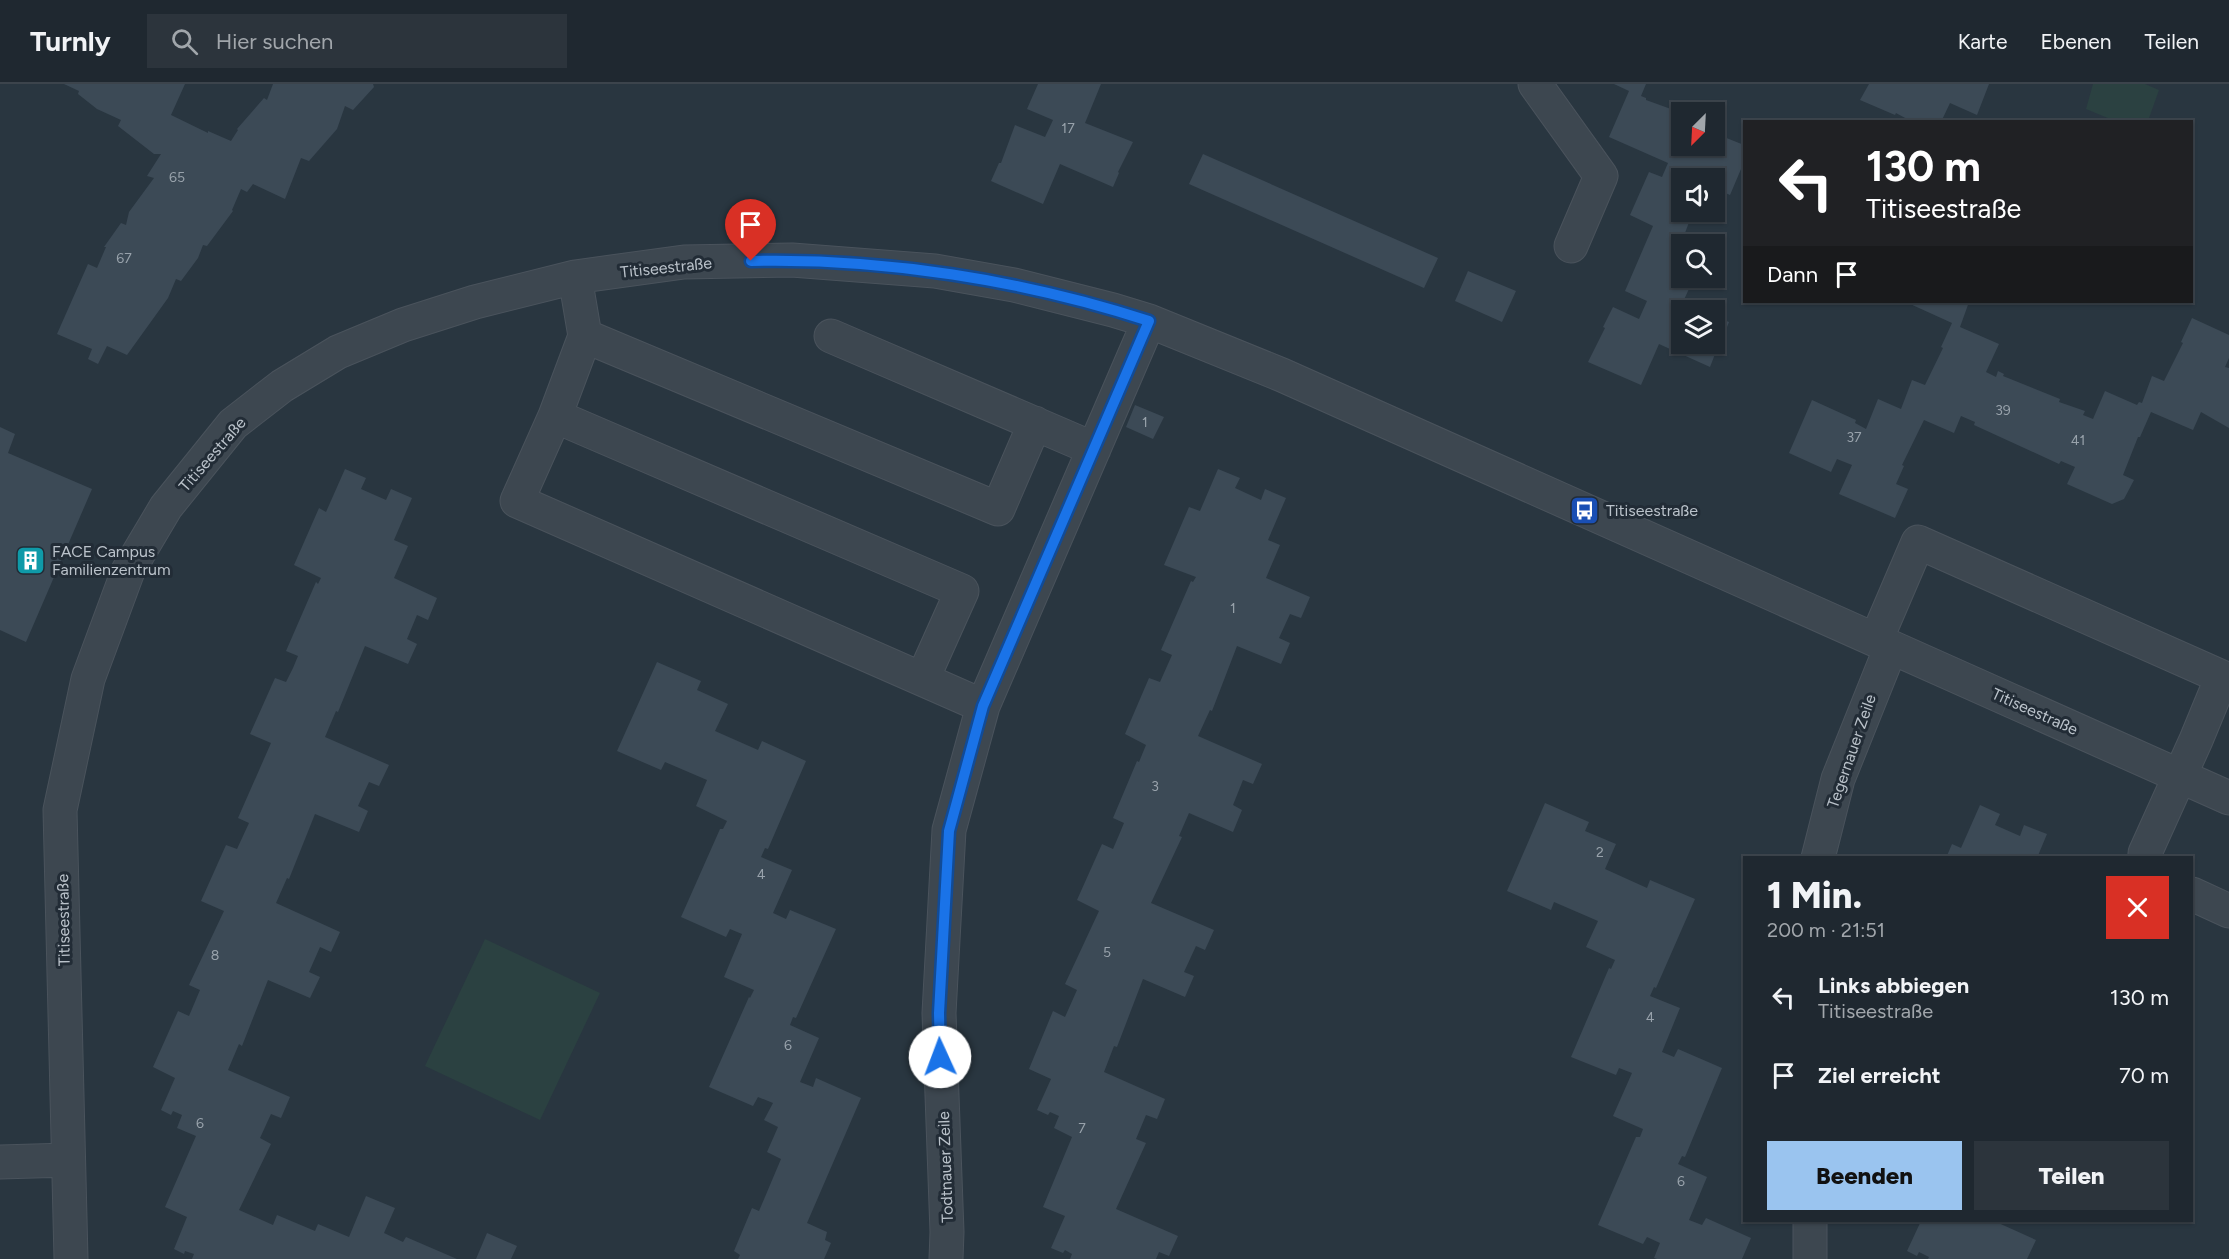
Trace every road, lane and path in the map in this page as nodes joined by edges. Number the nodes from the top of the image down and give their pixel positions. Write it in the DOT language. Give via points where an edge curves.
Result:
graph roads {
  1 [pos="1535,84"];
  2 [pos="1571,246"];
  3 [pos="575,277"];
  4 [pos="1149,321"];
  5 [pos="585,336"];
  6 [pos="831,336"];
  7 [pos="555,416"];
  8 [pos="1035,423"];
  9 [pos="1094,449"];
  10 [pos="1883,643"];
  11 [pos="923,678"];
  12 [pos="983,706"];
  13 [pos="2179,776"];
  14 [pos="2229,798"];
  15 [pos="1819,856"];
  16 [pos="2145,856"];
  17 [pos="2193,894"];
  18 [pos="2229,911"];
  19 [pos="68,1160"];
  20 [pos="0,1162"];
  21 [pos="1810,1222"];
  22 [pos="71,1259"];
  23 [pos="946,1259"];
  24 [pos="1810,1259"];
  1 -- 2 [label="street" via="1601,176"];
  3 -- 4 [label="street, Titiseestraße" via="684,262 792,260 935,271 1014,285"];
  3 -- 5 [label="street"];
  3 -- 19 [label="street, Titiseestraße" via="403,325 338,352 282,387 233,424 166,507 128,571 88,680 60,810"];
  4 -- 9 [label="street, Todtnauer Zeile"];
  4 -- 10 [label="street, Titiseestraße" via="1282,375"];
  5 -- 7 [label="street"];
  5 -- 8 [label="street" via="998,509"];
  6 -- 8 [label="street"];
  7 -- 11 [label="street" via="517,501"];
  7 -- 11 [label="street" via="962,591"];
  8 -- 9 [label="street"];
  9 -- 12 [label="street, Todtnauer Zeile"];
  10 -- 13 [label="street, Titiseestraße"];
  10 -- 13 [label="street, Tegernauer Zeile" via="1917,542 2222,677"];
  10 -- 15 [label="street, Tegernauer Zeile" via="1838,779"];
  11 -- 12 [label="street"];
  12 -- 23 [label="street, Todtnauer Zeile" via="949,831 939,1013"];
  13 -- 14 [label="street, Titiseestraße"];
  13 -- 16 [label="street"];
  17 -- 18 [label="street"];
  19 -- 20 [label="street"];
  19 -- 22 [label="street, Titiseestraße"];
  21 -- 24 [label="street"];
}
